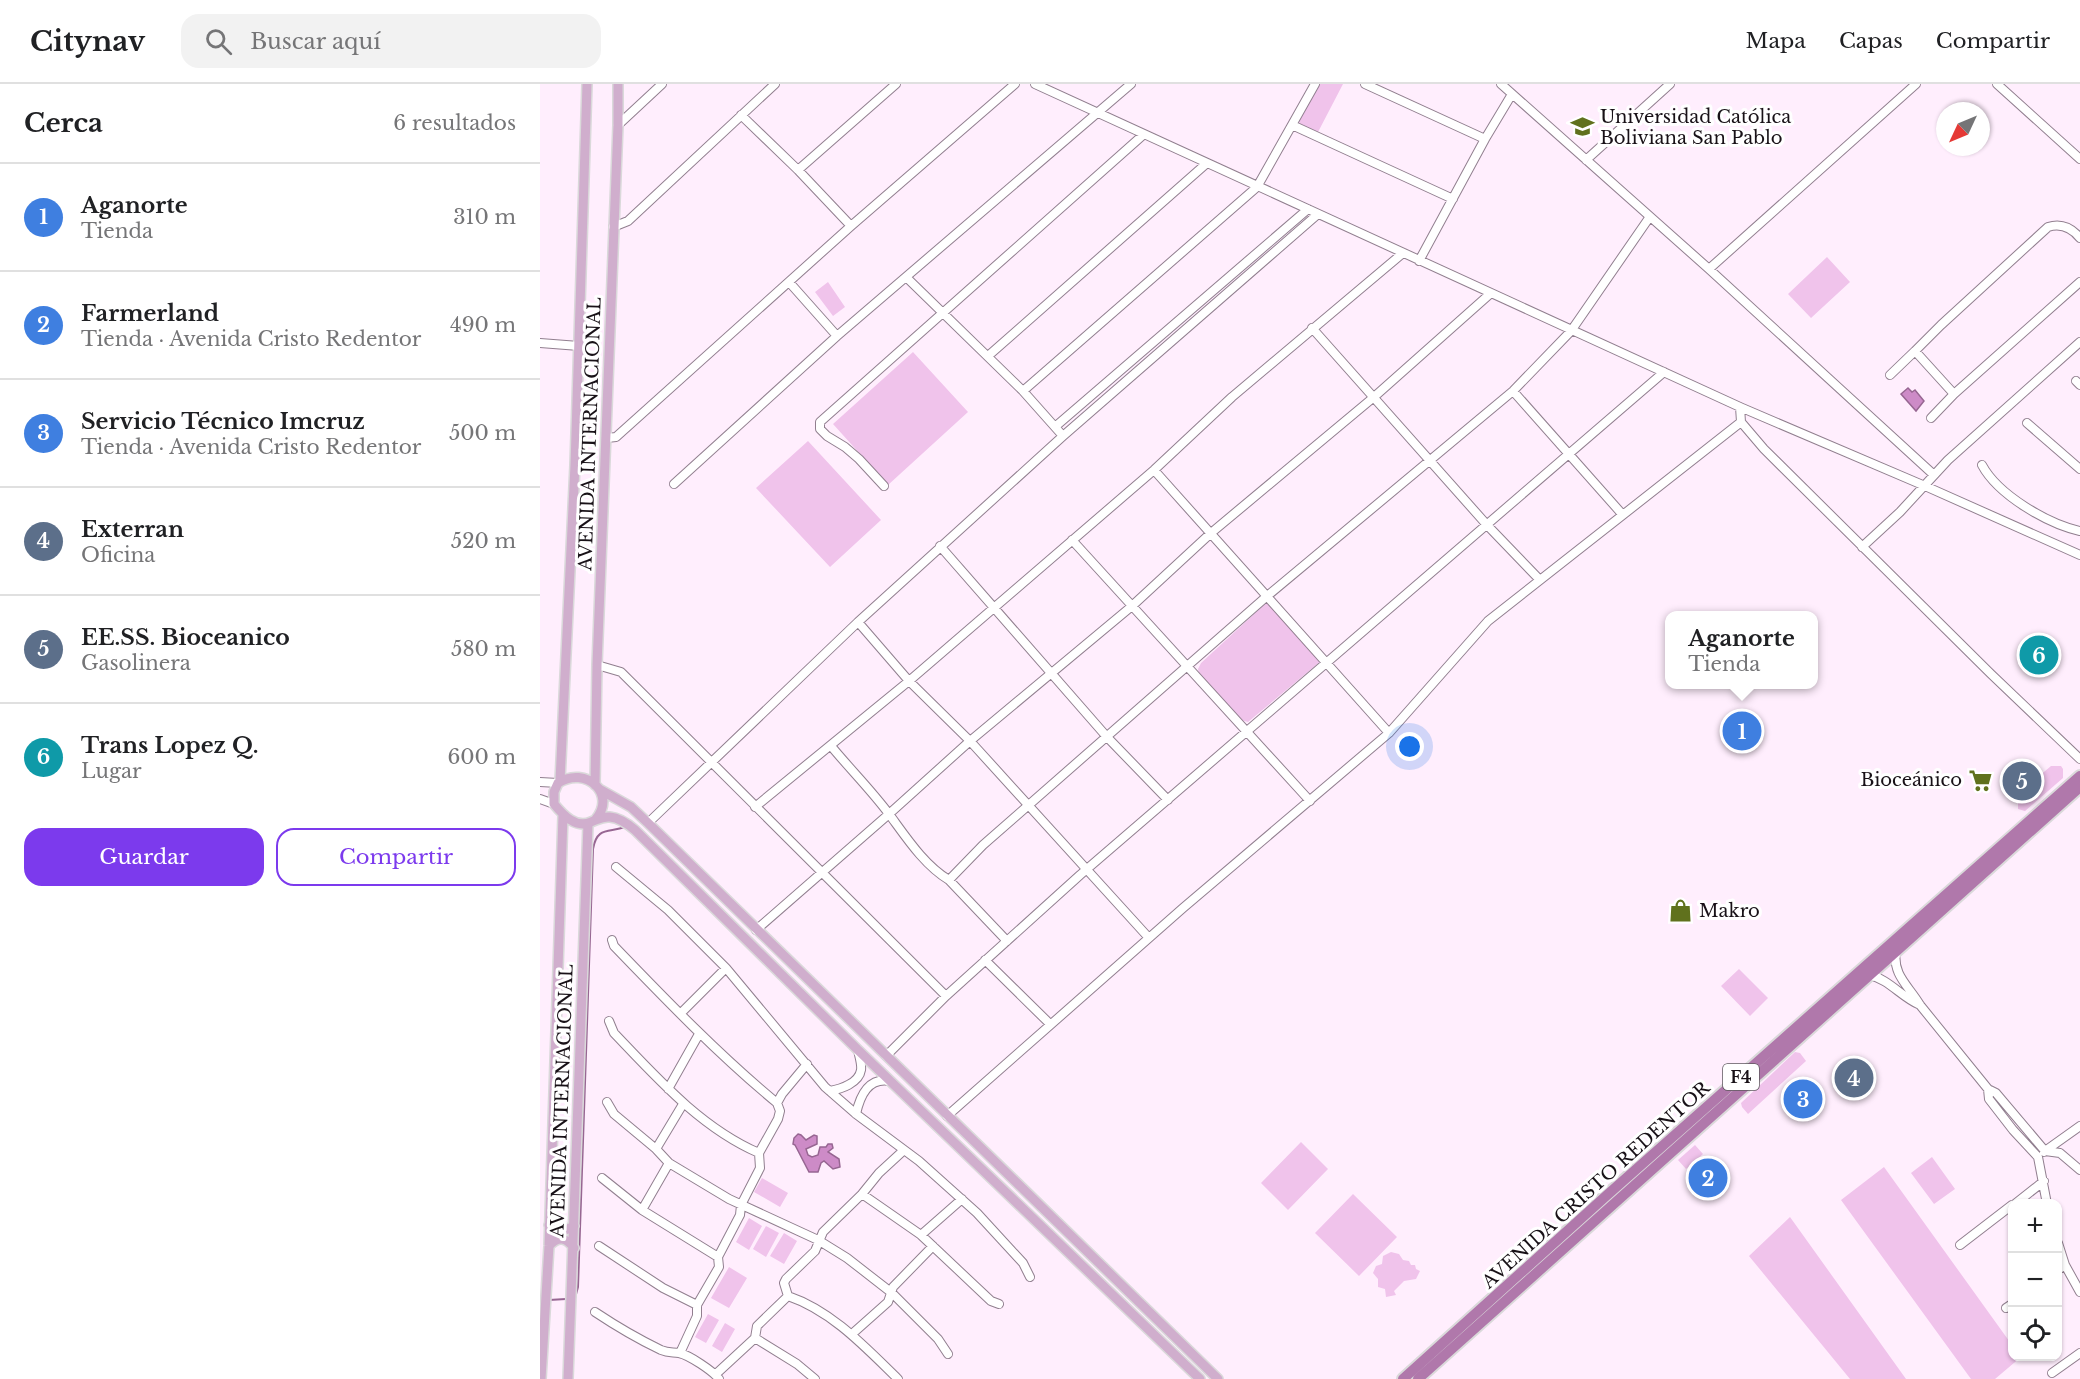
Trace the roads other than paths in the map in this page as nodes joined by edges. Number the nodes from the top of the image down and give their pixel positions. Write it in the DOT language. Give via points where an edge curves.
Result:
graph roads {
  1 [pos="587,84"];
  2 [pos="618,84"];
  3 [pos="662,84"];
  4 [pos="775,84"];
  5 [pos="897,84"];
  6 [pos="1015,84"];
  7 [pos="1035,84"];
  8 [pos="1131,84"];
  9 [pos="1315,84"];
  10 [pos="1365,84"];
  11 [pos="1501,84"];
  12 [pos="1670,84"];
  13 [pos="1916,84"];
  14 [pos="1997,84"];
  15 [pos="1512,94"];
  16 [pos="1099,113"];
  17 [pos="741,115"];
  18 [pos="618,125"];
  19 [pos="1292,125"];
  20 [pos="1143,135"];
  21 [pos="1485,139"];
  22 [pos="2080,159"];
  23 [pos="1586,160"];
  24 [pos="1207,163"];
  25 [pos="798,170"];
  26 [pos="1257,187"];
  27 [pos="1453,199"];
  28 [pos="1308,209"];
  29 [pos="1318,214"];
  30 [pos="1649,218"];
  31 [pos="851,226"];
  32 [pos="613,227"];
  33 [pos="2076,228"];
  34 [pos="2080,238"];
  35 [pos="1403,253"];
  36 [pos="1419,261"];
  37 [pos="1709,269"];
  38 [pos="906,277"];
  39 [pos="789,282"];
  40 [pos="2080,282"];
  41 [pos="1491,293"];
  42 [pos="941,312"];
  43 [pos="1312,328"];
  44 [pos="1571,331"];
  45 [pos="837,336"];
  46 [pos="2080,342"];
  47 [pos="540,343"];
  48 [pos="579,346"];
  49 [pos="1915,351"];
  50 [pos="988,356"];
  51 [pos="1665,372"];
  52 [pos="1890,375"];
  53 [pos="1023,391"];
  54 [pos="1513,391"];
  55 [pos="1954,394"];
  56 [pos="1374,398"];
  57 [pos="1740,407"];
  58 [pos="1931,418"];
  59 [pos="1741,422"];
  60 [pos="2027,423"];
  61 [pos="1056,426"];
  62 [pos="1064,436"];
  63 [pos="607,438"];
  64 [pos="1569,456"];
  65 [pos="1431,461"];
  66 [pos="1982,465"];
  67 [pos="2080,469"];
  68 [pos="1154,470"];
  69 [pos="1934,475"];
  70 [pos="674,484"];
  71 [pos="884,486"];
  72 [pos="1925,486"];
  73 [pos="1622,514"];
  74 [pos="1487,525"];
  75 [pos="2080,531"];
  76 [pos="1211,533"];
  77 [pos="1072,540"];
  78 [pos="940,546"];
  79 [pos="1862,547"];
  80 [pos="2080,555"];
  81 [pos="1539,579"];
  82 [pos="1266,597"];
  83 [pos="1132,606"];
  84 [pos="994,608"];
  85 [pos="858,622"];
  86 [pos="1326,663"];
  87 [pos="597,665"];
  88 [pos="1188,667"];
  89 [pos="1049,673"];
  90 [pos="909,681"];
  91 [pos="1247,733"];
  92 [pos="1389,733"];
  93 [pos="1107,737"];
  94 [pos="970,741"];
  95 [pos="831,746"];
  96 [pos="2080,759"];
  97 [pos="711,763"];
  98 [pos="2080,776"];
  99 [pos="540,782"];
  100 [pos="559,782"];
  101 [pos="597,787"];
  102 [pos="2080,788"];
  103 [pos="540,799"];
  104 [pos="1168,800"];
  105 [pos="1310,801"];
  106 [pos="554,804"];
  107 [pos="1028,805"];
  108 [pos="755,807"];
  109 [pos="563,814"];
  110 [pos="890,814"];
  111 [pos="592,821"];
  112 [pos="648,823"];
  113 [pos="616,867"];
  114 [pos="1087,870"];
  115 [pos="823,873"];
  116 [pos="949,880"];
  117 [pos="756,930"];
  118 [pos="1149,938"];
  119 [pos="612,940"];
  120 [pos="1007,941"];
  121 [pos="1896,951"];
  122 [pos="985,960"];
  123 [pos="726,968"];
  124 [pos="1869,975"];
  125 [pos="946,996"];
  126 [pos="1920,1005"];
  127 [pos="836,1008"];
  128 [pos="681,1013"];
  129 [pos="825,1017"];
  130 [pos="609,1021"];
  131 [pos="1050,1024"];
  132 [pos="699,1034"];
  133 [pos="858,1050"];
  134 [pos="886,1056"];
  135 [pos="807,1064"];
  136 [pos="890,1081"];
  137 [pos="668,1089"];
  138 [pos="1988,1089"];
  139 [pos="830,1091"];
  140 [pos="607,1102"];
  141 [pos="777,1103"];
  142 [pos="683,1104"];
  143 [pos="938,1107"];
  144 [pos="856,1114"];
  145 [pos="946,1116"];
  146 [pos="927,1117"];
  147 [pos="2021,1123"];
  148 [pos="2080,1126"];
  149 [pos="2013,1130"];
  150 [pos="656,1149"];
  151 [pos="904,1150"];
  152 [pos="2045,1151"];
  153 [pos="759,1153"];
  154 [pos="2038,1157"];
  155 [pos="669,1163"];
  156 [pos="2080,1170"];
  157 [pos="602,1178"];
  158 [pos="2044,1181"];
  159 [pos="862,1194"];
  160 [pos="962,1199"];
  161 [pos="2021,1199"];
  162 [pos="2046,1199"];
  163 [pos="741,1205"];
  164 [pos="2008,1209"];
  165 [pos="642,1210"];
  166 [pos="549,1225"];
  167 [pos="574,1226"];
  168 [pos="921,1235"];
  169 [pos="818,1240"];
  170 [pos="1960,1245"];
  171 [pos="549,1246"];
  172 [pos="599,1246"];
  173 [pos="933,1246"];
  174 [pos="574,1248"];
  175 [pos="2062,1253"];
  176 [pos="1089,1254"];
  177 [pos="718,1257"];
  178 [pos="1081,1264"];
  179 [pos="2066,1264"];
  180 [pos="2062,1267"];
  181 [pos="1030,1277"];
  182 [pos="2080,1292"];
  183 [pos="892,1293"];
  184 [pos="788,1296"];
  185 [pos="999,1304"];
  186 [pos="697,1305"];
  187 [pos="595,1312"];
  188 [pos="852,1334"];
  189 [pos="755,1338"];
  190 [pos="541,1341"];
  191 [pos="680,1353"];
  192 [pos="2080,1353"];
  193 [pos="948,1354"];
  194 [pos="2052,1373"];
  195 [pos="717,1377"];
  196 [pos="541,1379"];
  197 [pos="568,1379"];
  198 [pos="815,1379"];
  199 [pos="898,1379"];
  200 [pos="1200,1379"];
  201 [pos="1218,1379"];
  202 [pos="1403,1379"];
  203 [pos="1418,1379"];
  1 -- 48 [label="main road, AVENIDA INTERNACIONAL"];
  2 -- 18 [label="main road, AVENIDA INTERNACIONAL"];
  3 -- 18 [label="street"];
  4 -- 17 [label="street"];
  5 -- 25 [label="street"];
  6 -- 31 [label="street"];
  7 -- 16 [label="street"];
  8 -- 16 [label="street"];
  9 -- 19 [label="street"];
  10 -- 21 [label="street"];
  11 -- 15 [label="street"];
  12 -- 23 [label="street"];
  13 -- 37 [label="street"];
  14 -- 22 [label="street"];
  15 -- 21 [label="street"];
  15 -- 23 [label="street"];
  16 -- 20 [label="street"];
  16 -- 38 [label="street"];
  17 -- 25 [label="street"];
  17 -- 32 [label="street" via="628,221"];
  18 -- 32 [label="main road, AVENIDA INTERNACIONAL"];
  19 -- 26 [label="street"];
  19 -- 27 [label="street"];
  20 -- 24 [label="street"];
  20 -- 42 [label="street"];
  21 -- 27 [label="street"];
  23 -- 30 [label="street"];
  24 -- 26 [label="street"];
  24 -- 50 [label="street"];
  25 -- 31 [label="street"];
  26 -- 28 [label="street"];
  26 -- 53 [label="street"];
  27 -- 36 [label="street"];
  28 -- 29 [label="street"];
  28 -- 61 [label="street"];
  29 -- 35 [label="street"];
  29 -- 62 [label="street"];
  30 -- 37 [label="street"];
  30 -- 44 [label="street"];
  31 -- 39 [label="street"];
  32 -- 63 [label="main road, AVENIDA INTERNACIONAL"];
  33 -- 34 [label="street"];
  33 -- 49 [label="street" via="2048,227"];
  35 -- 36 [label="street"];
  35 -- 43 [label="street"];
  36 -- 41 [label="street"];
  37 -- 69 [label="street"];
  38 -- 42 [label="street"];
  38 -- 45 [label="street"];
  39 -- 45 [label="street"];
  39 -- 63 [label="street" via="616,437"];
  40 -- 55 [label="street"];
  41 -- 44 [label="street"];
  41 -- 56 [label="street"];
  42 -- 50 [label="street"];
  42 -- 71 [label="street" via="820,422 820,429 859,459"];
  43 -- 56 [label="street"];
  43 -- 68 [label="street"];
  44 -- 51 [label="street"];
  44 -- 54 [label="street"];
  45 -- 70 [label="street"];
  46 -- 69 [label="street"];
  47 -- 48 [label="street"];
  48 -- 100 [label="main road, AVENIDA INTERNACIONAL"];
  49 -- 52 [label="street"];
  49 -- 55 [label="street"];
  50 -- 53 [label="street"];
  51 -- 57 [label="street"];
  51 -- 64 [label="street"];
  53 -- 61 [label="street"];
  54 -- 64 [label="street"];
  54 -- 65 [label="street"];
  55 -- 58 [label="street"];
  56 -- 65 [label="street"];
  56 -- 76 [label="street"];
  57 -- 59 [label="street"];
  57 -- 72 [label="street"];
  59 -- 73 [label="street"];
  59 -- 79 [label="street"];
  60 -- 67 [label="street"];
  61 -- 62 [label="street"];
  62 -- 78 [label="street"];
  63 -- 87 [label="main road, AVENIDA INTERNACIONAL"];
  64 -- 73 [label="street"];
  64 -- 74 [label="street"];
  65 -- 74 [label="street"];
  65 -- 82 [label="street"];
  66 -- 75 [label="street" via="2025,508"];
  68 -- 76 [label="street"];
  68 -- 77 [label="street"];
  69 -- 72 [label="street"];
  72 -- 79 [label="street"];
  72 -- 80 [label="street"];
  73 -- 81 [label="street"];
  74 -- 81 [label="street"];
  74 -- 86 [label="street"];
  76 -- 82 [label="street"];
  76 -- 83 [label="street"];
  77 -- 83 [label="street"];
  77 -- 84 [label="street"];
  78 -- 84 [label="street"];
  78 -- 85 [label="street"];
  79 -- 96 [label="street"];
  81 -- 92 [label="street" via="1488,621"];
  82 -- 86 [label="street"];
  82 -- 88 [label="street"];
  83 -- 88 [label="street"];
  83 -- 89 [label="street"];
  84 -- 89 [label="street"];
  84 -- 90 [label="street"];
  85 -- 90 [label="street"];
  85 -- 97 [label="street"];
  86 -- 91 [label="street"];
  86 -- 92 [label="street"];
  87 -- 97 [label="street" via="621,672"];
  87 -- 101 [label="main road, AVENIDA INTERNACIONAL"];
  88 -- 91 [label="street"];
  88 -- 93 [label="street"];
  89 -- 93 [label="street"];
  89 -- 94 [label="street"];
  90 -- 94 [label="street"];
  90 -- 95 [label="street"];
  91 -- 104 [label="street"];
  91 -- 105 [label="street"];
  92 -- 105 [label="street"];
  93 -- 104 [label="street"];
  93 -- 107 [label="street"];
  94 -- 107 [label="street"];
  94 -- 110 [label="street"];
  95 -- 108 [label="street"];
  95 -- 110 [label="street"];
  97 -- 108 [label="street"];
  97 -- 112 [label="street"];
  98 -- 202 [label="highway, AVENIDA CRISTO REDENTOR / F4"];
  99 -- 100 [label="street"];
  100 -- 101 [label="main road" via="579,777"];
  100 -- 106 [label="main road"];
  101 -- 111 [label="main road" via="603,807"];
  101 -- 112 [label="main road" via="631,807"];
  102 -- 121 [label="highway, AVENIDA CRISTO REDENTOR / F4"];
  103 -- 106 [label="street"];
  104 -- 114 [label="street"];
  105 -- 118 [label="street"];
  106 -- 109 [label="main road"];
  107 -- 114 [label="street"];
  107 -- 116 [label="street"];
  108 -- 115 [label="street"];
  109 -- 111 [label="main road" via="573,822"];
  109 -- 166 [label="main road, AVENIDA INTERNACIONAL"];
  110 -- 115 [label="street"];
  110 -- 116 [label="street" via="939,874"];
  111 -- 129 [label="main road" via="614,818 635,830"];
  111 -- 167 [label="main road, AVENIDA INTERNACIONAL"];
  112 -- 117 [label="main road"];
  113 -- 123 [label="street" via="668,910"];
  114 -- 118 [label="street"];
  114 -- 120 [label="street"];
  115 -- 117 [label="street"];
  115 -- 125 [label="street"];
  116 -- 120 [label="street"];
  117 -- 127 [label="main road"];
  118 -- 131 [label="street"];
  119 -- 128 [label="street"];
  120 -- 122 [label="street"];
  121 -- 124 [label="highway, AVENIDA CRISTO REDENTOR / F4"];
  121 -- 126 [label="street" via="1896,971"];
  122 -- 125 [label="street"];
  122 -- 131 [label="street"];
  123 -- 128 [label="street"];
  123 -- 135 [label="street"];
  124 -- 126 [label="street" via="1880,977 1907,1000"];
  124 -- 203 [label="highway, AVENIDA CRISTO REDENTOR / F4"];
  125 -- 134 [label="street"];
  126 -- 138 [label="street"];
  127 -- 129 [label="main road"];
  127 -- 134 [label="main road"];
  128 -- 132 [label="street"];
  129 -- 133 [label="main road"];
  130 -- 137 [label="street" via="614,1033"];
  131 -- 145 [label="street"];
  132 -- 137 [label="street"];
  132 -- 141 [label="street"];
  133 -- 136 [label="main road"];
  133 -- 139 [label="street" via="860,1074 849,1085"];
  134 -- 143 [label="main road"];
  135 -- 139 [label="street"];
  135 -- 141 [label="street"];
  136 -- 144 [label="street" via="881,1079 866,1088"];
  136 -- 146 [label="main road"];
  137 -- 142 [label="street"];
  138 -- 147 [label="street"];
  138 -- 149 [label="street" via="1989,1099"];
  139 -- 144 [label="street"];
  140 -- 150 [label="street" via="614,1113"];
  141 -- 153 [label="street" via="778,1119"];
  142 -- 150 [label="street"];
  142 -- 153 [label="street"];
  143 -- 145 [label="main road"];
  143 -- 146 [label="main road"];
  144 -- 151 [label="street"];
  145 -- 176 [label="main road"];
  146 -- 178 [label="main road"];
  147 -- 149 [label="street"];
  147 -- 152 [label="street"];
  148 -- 152 [label="street"];
  149 -- 154 [label="street"];
  150 -- 155 [label="street"];
  151 -- 159 [label="street"];
  151 -- 160 [label="street"];
  152 -- 154 [label="street"];
  152 -- 156 [label="street" via="2060,1154"];
  153 -- 163 [label="street" via="760,1168"];
  154 -- 158 [label="street"];
  155 -- 163 [label="street"];
  155 -- 165 [label="street"];
  157 -- 165 [label="street"];
  158 -- 161 [label="street"];
  158 -- 162 [label="street"];
  159 -- 168 [label="street"];
  159 -- 169 [label="street"];
  160 -- 168 [label="street"];
  160 -- 181 [label="street" via="1023,1263"];
  163 -- 169 [label="street"];
  163 -- 177 [label="street" via="740,1215"];
  164 -- 170 [label="street"];
  165 -- 177 [label="street"];
  166 -- 167 [label="main road" via="561,1232"];
  166 -- 171 [label="main road, AVENIDA INTERNACIONAL"];
  167 -- 174 [label="main road, AVENIDA INTERNACIONAL"];
  168 -- 173 [label="street"];
  169 -- 183 [label="street"];
  169 -- 184 [label="street" via="814,1251 786,1279"];
  171 -- 174 [label="main road" via="561,1238"];
  171 -- 190 [label="main road, AVENIDA INTERNACIONAL"];
  172 -- 186 [label="street"];
  173 -- 183 [label="street" via="892,1287"];
  173 -- 185 [label="street" via="991,1302"];
  174 -- 197 [label="main road, AVENIDA INTERNACIONAL"];
  175 -- 179 [label="street"];
  176 -- 178 [label="main road"];
  176 -- 201 [label="main road"];
  177 -- 186 [label="street" via="717,1270"];
  178 -- 200 [label="main road"];
  179 -- 180 [label="street"];
  179 -- 182 [label="street"];
  183 -- 188 [label="street" via="888,1302"];
  183 -- 193 [label="street"];
  184 -- 188 [label="street" via="807,1302"];
  184 -- 189 [label="street" via="757,1326"];
  186 -- 191 [label="street" via="698,1316"];
  187 -- 191 [label="street" via="667,1353"];
  188 -- 199 [label="street"];
  189 -- 195 [label="street"];
  189 -- 198 [label="street"];
  190 -- 196 [label="main road, AVENIDA INTERNACIONAL"];
  191 -- 195 [label="street"];
  192 -- 194 [label="street"];
}
